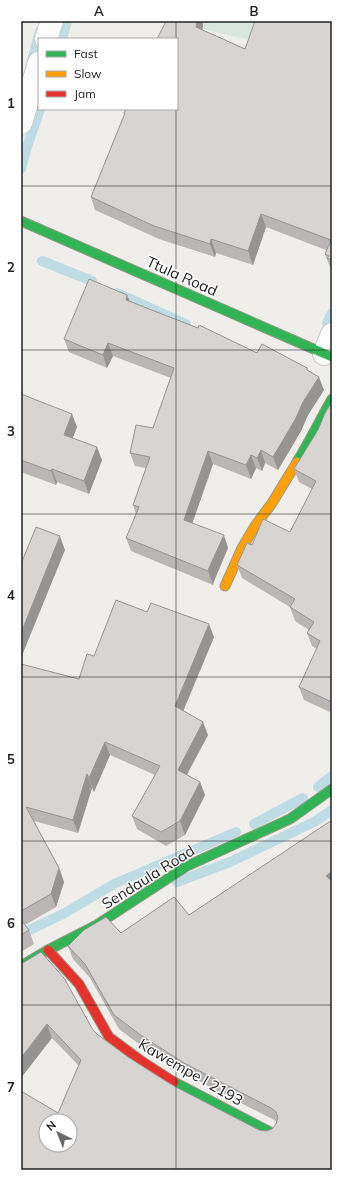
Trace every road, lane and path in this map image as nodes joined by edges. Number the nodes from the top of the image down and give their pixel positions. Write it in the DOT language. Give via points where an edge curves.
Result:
graph roads {
  1 [pos="52,21"];
  2 [pos="46,38"];
  3 [pos="38,66"];
  4 [pos="21,123"];
  5 [pos="21,221"];
  6 [pos="329,349"];
  7 [pos="332,399"];
  8 [pos="225,586"];
  9 [pos="332,788"];
  10 [pos="48,950"];
  11 [pos="21,966"];
  12 [pos="270,1132"];
  1 -- 2 [label="street"];
  3 -- 4 [label="street"];
  5 -- 6 [label="street, Ttula Road"];
  7 -- 8 [label="street" via="272,503 254,526"];
  9 -- 10 [label="street, Sendaula Road" via="290,819 187,866 95,926"];
  10 -- 11 [label="street, Sendaula Road"];
  10 -- 12 [label="street, Kawempe I 2193" via="79,984 109,1037 183,1087"];
}
